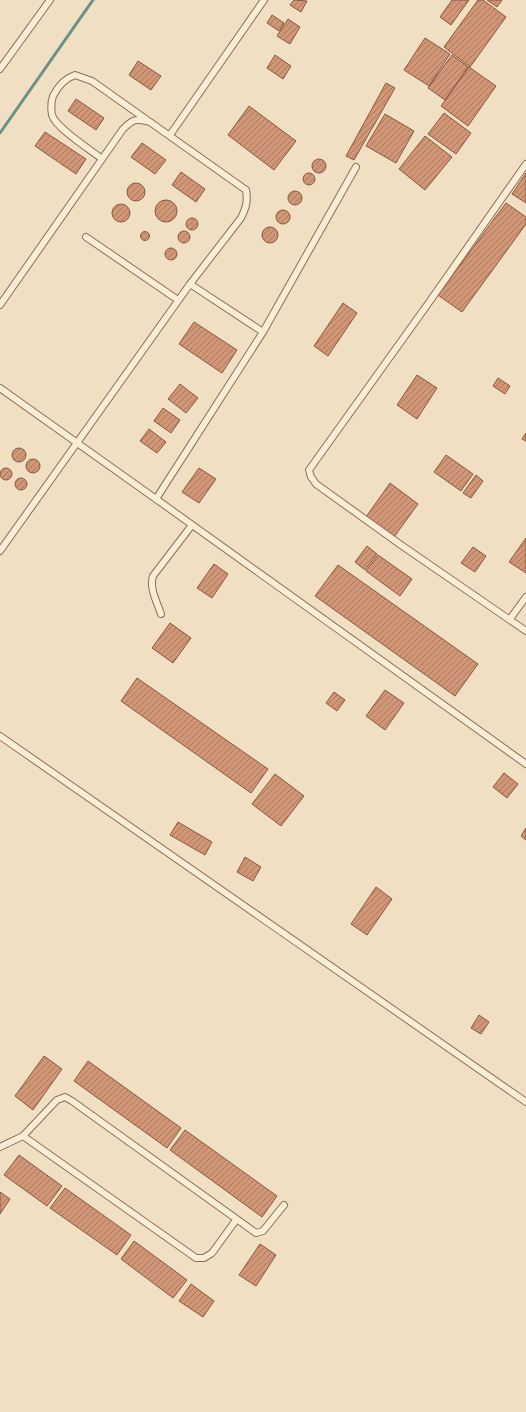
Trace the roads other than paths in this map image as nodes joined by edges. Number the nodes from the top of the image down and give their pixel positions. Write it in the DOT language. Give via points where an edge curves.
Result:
graph roads {
  1 [pos="50,0"];
  2 [pos="264,0"];
  3 [pos="0,69"];
  4 [pos="150,122"];
  5 [pos="170,135"];
  6 [pos="102,158"];
  7 [pos="526,164"];
  8 [pos="356,167"];
  9 [pos="86,237"];
  10 [pos="190,284"];
  11 [pos="178,300"];
  12 [pos="0,304"];
  13 [pos="263,332"];
  14 [pos="0,388"];
  15 [pos="77,443"];
  16 [pos="156,499"];
  17 [pos="192,524"];
  18 [pos="0,551"];
  19 [pos="526,597"];
  20 [pos="161,614"];
  21 [pos="510,619"];
  22 [pos="526,631"];
  23 [pos="0,736"];
  24 [pos="526,764"];
  25 [pos="526,1102"];
  26 [pos="23,1136"];
  27 [pos="0,1147"];
  28 [pos="284,1204"];
  29 [pos="236,1220"];
  1 -- 3 [label="lane"];
  2 -- 5 [label="lane"];
  4 -- 5 [label="lane"];
  4 -- 6 [label="lane" via="131,120"];
  4 -- 6 [label="lane" via="92,81 75,75 66,79 56,89 51,103 52,116 59,126"];
  5 -- 10 [label="lane" via="246,190 248,199 241,218"];
  6 -- 12 [label="lane"];
  7 -- 21 [label="lane" via="308,470 316,484"];
  8 -- 13 [label="lane"];
  9 -- 11 [label="lane"];
  10 -- 11 [label="lane"];
  10 -- 13 [label="lane"];
  11 -- 15 [label="lane"];
  13 -- 16 [label="lane"];
  14 -- 15 [label="lane"];
  15 -- 16 [label="lane"];
  15 -- 18 [label="lane"];
  16 -- 17 [label="lane"];
  17 -- 20 [label="lane" via="152,576 152,586"];
  17 -- 24 [label="lane"];
  19 -- 21 [label="lane"];
  21 -- 22 [label="lane"];
  23 -- 25 [label="lane"];
  26 -- 27 [label="lane"];
  26 -- 29 [label="lane" via="57,1100 65,1097"];
  26 -- 29 [label="lane" via="196,1258 204,1258 212,1253"];
  28 -- 29 [label="lane" via="263,1232 256,1233"];
}
